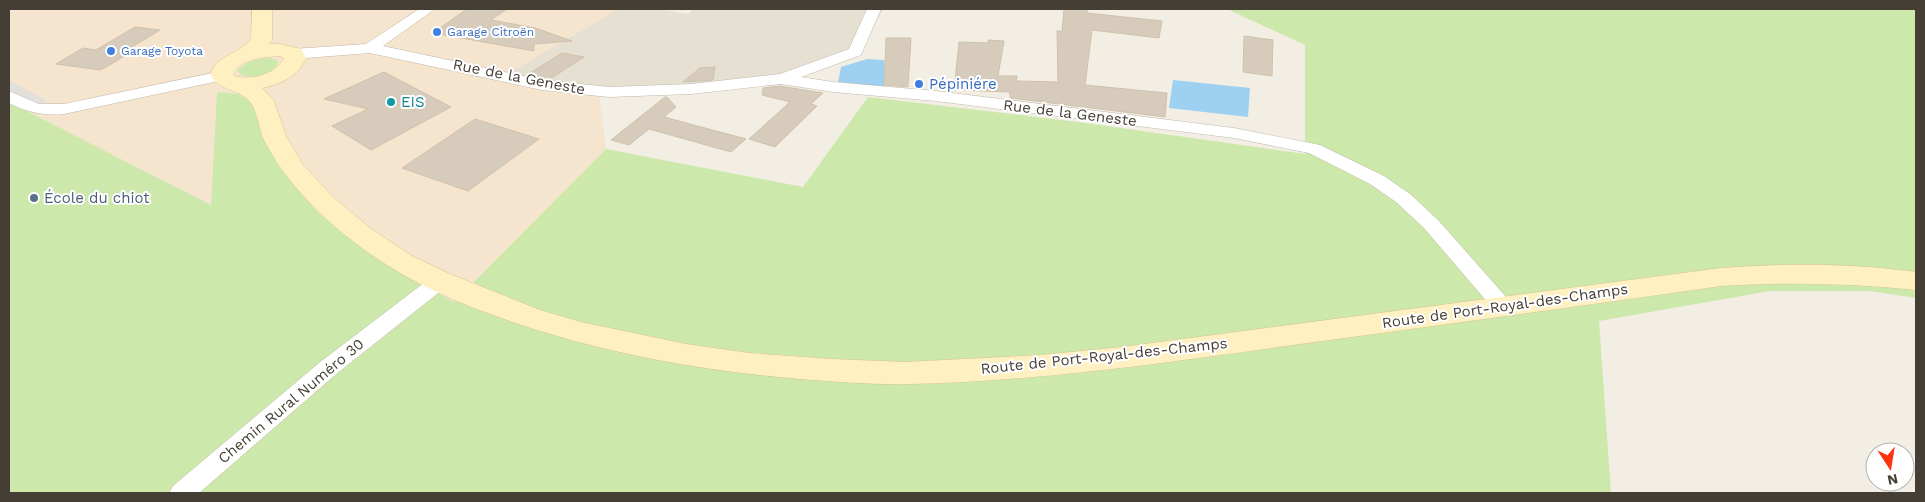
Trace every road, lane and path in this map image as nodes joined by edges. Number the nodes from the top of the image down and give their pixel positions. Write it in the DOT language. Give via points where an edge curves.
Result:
graph roads {
  1 [pos="262,9"];
  2 [pos="428,9"];
  3 [pos="874,9"];
  4 [pos="261,41"];
  5 [pos="370,48"];
  6 [pos="243,57"];
  7 [pos="829,63"];
  8 [pos="267,73"];
  9 [pos="781,79"];
  10 [pos="817,84"];
  11 [pos="9,96"];
  12 [pos="440,281"];
  13 [pos="1916,281"];
  14 [pos="1503,306"];
  15 [pos="182,493"];
  1 -- 4 [label="main road"];
  2 -- 5 [label="street"];
  3 -- 7 [label="street" via="855,52"];
  4 -- 6 [label="main road"];
  4 -- 8 [label="main road"];
  5 -- 8 [label="street" via="329,53"];
  5 -- 9 [label="street, Rue de la Geneste" via="542,85 609,92 691,89"];
  6 -- 8 [label="main road" via="262,51"];
  6 -- 8 [label="main road" via="222,72"];
  7 -- 9 [label="street"];
  7 -- 10 [label="street"];
  8 -- 11 [label="street" via="46,111 30,108"];
  8 -- 12 [label="main road, Route de Port-Royal-des-Champs" via="274,136 308,187 360,234 402,262"];
  9 -- 10 [label="street, Rue de la Geneste"];
  10 -- 14 [label="street, Rue de la Geneste" via="1234,133 1314,150 1376,180 1403,198 1431,224"];
  12 -- 14 [label="main road, Route de Port-Royal-des-Champs" via="530,317 648,348 749,364 905,373 1022,368 1122,358"];
  12 -- 15 [label="street, Chemin Rural Numéro 30" via="327,369"];
  13 -- 14 [label="main road, Route de Port-Royal-des-Champs" via="1840,274 1770,274 1712,278"];
}
